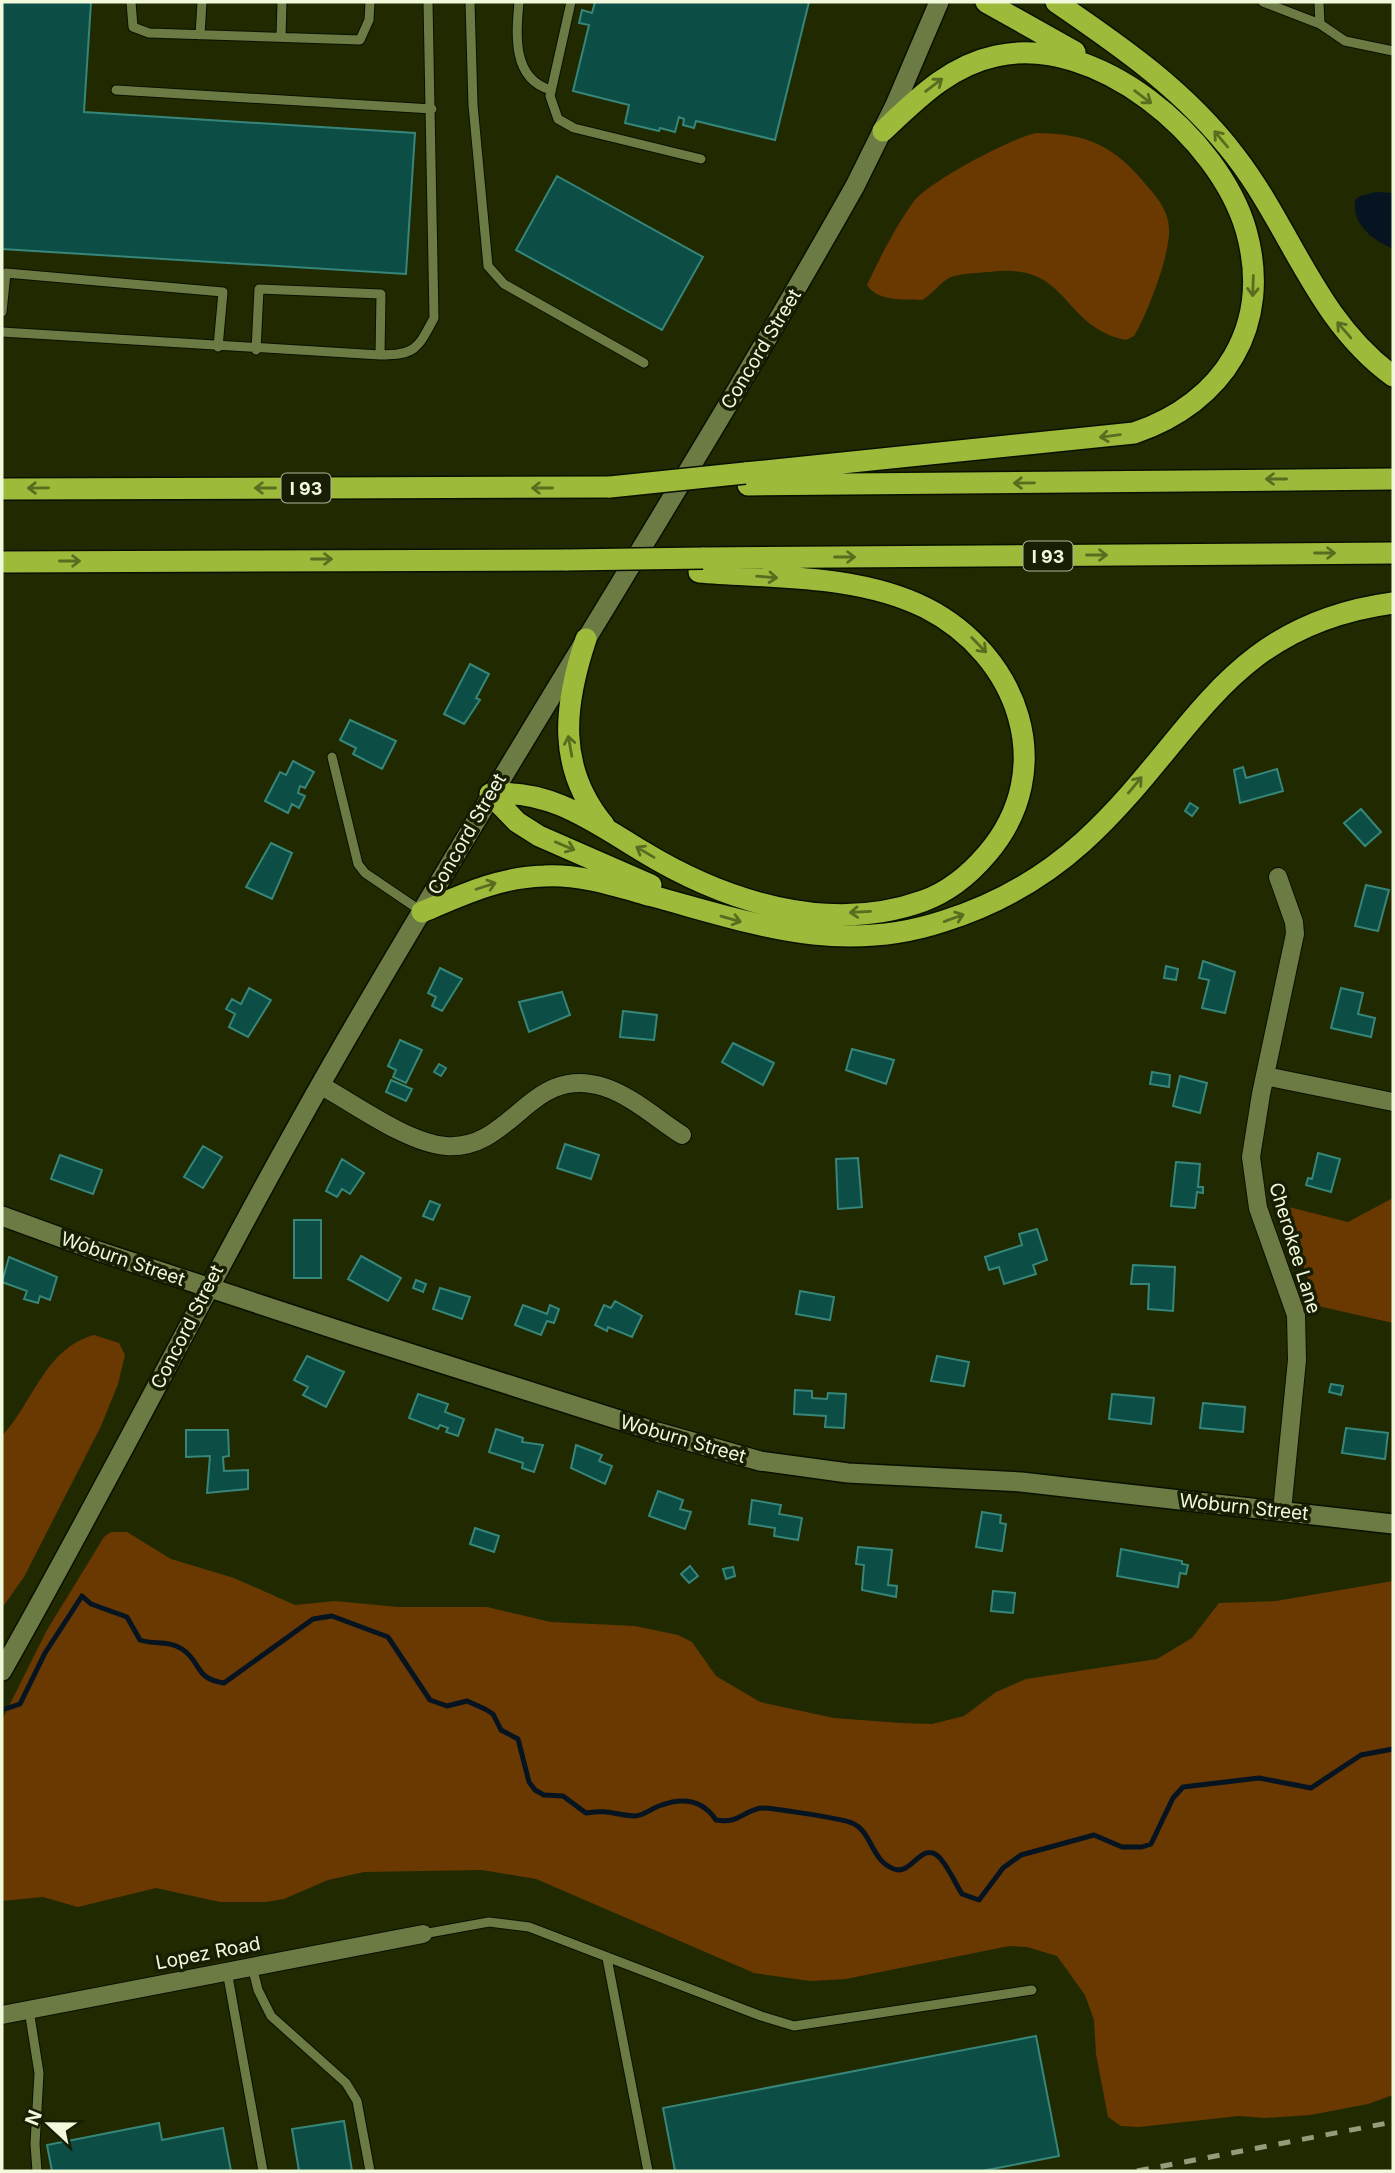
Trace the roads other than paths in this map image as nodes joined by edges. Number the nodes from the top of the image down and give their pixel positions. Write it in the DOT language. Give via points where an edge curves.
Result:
graph roads {
  1 [pos="131,2"];
  2 [pos="202,2"];
  3 [pos="282,2"];
  4 [pos="370,2"];
  5 [pos="428,2"];
  6 [pos="470,2"];
  7 [pos="519,2"];
  8 [pos="570,2"];
  9 [pos="939,2"];
  10 [pos="986,2"];
  11 [pos="1056,2"];
  12 [pos="1072,2"];
  13 [pos="1266,2"];
  14 [pos="1319,2"];
  15 [pos="1320,24"];
  16 [pos="200,34"];
  17 [pos="281,37"];
  18 [pos="1119,44"];
  19 [pos="1393,51"];
  20 [pos="1107,72"];
  21 [pos="116,90"];
  22 [pos="551,90"];
  23 [pos="432,109"];
  24 [pos="883,131"];
  25 [pos="701,159"];
  26 [pos="2,312"];
  27 [pos="2,332"];
  28 [pos="218,347"];
  29 [pos="256,350"];
  30 [pos="380,355"];
  31 [pos="644,363"];
  32 [pos="1393,376"];
  33 [pos="741,479"];
  34 [pos="1393,479"];
  35 [pos="2,489"];
  36 [pos="1393,553"];
  37 [pos="2,562"];
  38 [pos="701,565"];
  39 [pos="1393,603"];
  40 [pos="586,639"];
  41 [pos="332,757"];
  42 [pos="490,794"];
  43 [pos="608,829"];
  44 [pos="1278,877"];
  45 [pos="702,909"];
  46 [pos="422,912"];
  47 [pos="1265,1076"];
  48 [pos="320,1085"];
  49 [pos="1393,1102"];
  50 [pos="682,1135"];
  51 [pos="2,1216"];
  52 [pos="207,1288"];
  53 [pos="1282,1511"];
  54 [pos="1393,1524"];
  55 [pos="2,1671"];
  56 [pos="423,1934"];
  57 [pos="607,1958"];
  58 [pos="252,1966"];
  59 [pos="227,1971"];
  60 [pos="1032,1990"];
  61 [pos="29,2010"];
  62 [pos="2,2015"];
  63 [pos="37,2171"];
  64 [pos="263,2171"];
  65 [pos="370,2171"];
  66 [pos="648,2171"];
  1 -- 16 [label="lane" via="133,27 149,33"];
  2 -- 16 [label="lane"];
  3 -- 17 [label="lane"];
  4 -- 17 [label="lane" via="369,20 360,40"];
  5 -- 23 [label="lane"];
  6 -- 31 [label="lane" via="473,105 488,266 504,284"];
  7 -- 22 [label="lane" via="521,66 535,85"];
  8 -- 22 [label="lane"];
  9 -- 24 [label="street, Concord Street"];
  10 -- 20 [label="highway"];
  11 -- 18 [label="highway"];
  12 -- 18 [label="highway"];
  13 -- 15 [label="lane"];
  14 -- 15 [label="lane"];
  15 -- 19 [label="lane" via="1345,41"];
  16 -- 17 [label="lane"];
  32 -- 18 [label="highway, one-way" via="1360,348 1325,305 1238,159 1185,100"];
  24 -- 20 [label="highway, one-way" via="935,82 995,56 1051,54"];
  20 -- 33 [label="highway, one-way" via="1152,103 1189,138 1219,175 1246,229 1254,273 1250,314 1238,349 1217,382 1170,420 1134,433"];
  21 -- 23 [label="lane"];
  22 -- 25 [label="lane" via="552,108 569,126"];
  23 -- 30 [label="lane" via="434,318 419,346 404,355"];
  24 -- 40 [label="street, Concord Street" via="801,282"];
  26 -- 28 [label="lane" via="6,273 223,292"];
  27 -- 28 [label="lane"];
  28 -- 29 [label="lane"];
  29 -- 30 [label="lane"];
  29 -- 30 [label="lane" via="259,289 272,289 381,294"];
  34 -- 33 [label="highway, I 93, one-way"];
  33 -- 35 [label="highway, I 93, one-way, bridge" via="610,487"];
  38 -- 36 [label="highway, I 93, one-way"];
  37 -- 38 [label="highway, one-way, bridge" via="568,560"];
  38 -- 43 [label="highway, one-way" via="870,589 902,597 959,628 996,665 1018,713 1024,755 1014,807 993,848 957,882 917,903 863,912 785,909 731,895 678,872"];
  45 -- 39 [label="highway, one-way" via="769,929 860,936 920,928 989,904 1042,874 1081,843 1219,689 1256,655 1322,619"];
  40 -- 42 [label="street, Concord Street"];
  43 -- 40 [label="highway, one-way" via="583,791 568,741 569,697"];
  41 -- 46 [label="lane" via="358,864"];
  42 -- 43 [label="highway" via="533,795"];
  42 -- 45 [label="highway, one-way" via="517,822 539,835"];
  42 -- 46 [label="street, Concord Street"];
  44 -- 47 [label="street, Cherokee Lane" via="1295,934"];
  46 -- 45 [label="highway, one-way" via="491,884 545,876 596,880"];
  46 -- 48 [label="street, Concord Street"];
  47 -- 49 [label="street"];
  47 -- 53 [label="street, Cherokee Lane" via="1251,1175 1258,1209 1294,1304 1298,1337"];
  48 -- 50 [label="street" via="435,1144 459,1146 482,1140 539,1094 576,1083 613,1091"];
  48 -- 52 [label="street, Concord Street"];
  51 -- 52 [label="street, Woburn Street"];
  52 -- 53 [label="street, Woburn Street" via="657,1433 760,1461 848,1473 1021,1482"];
  52 -- 55 [label="street, Concord Street" via="80,1533"];
  53 -- 54 [label="street, Woburn Street"];
  56 -- 57 [label="lane" via="489,1922 514,1923"];
  56 -- 58 [label="street, Lopez Road"];
  57 -- 60 [label="lane" via="794,2026"];
  57 -- 66 [label="lane"];
  58 -- 59 [label="street, Lopez Road"];
  58 -- 65 [label="lane" via="271,2015 346,2083 357,2101"];
  59 -- 61 [label="street, Lopez Road"];
  59 -- 64 [label="lane"];
  61 -- 62 [label="street, Lopez Road"];
  61 -- 63 [label="lane" via="39,2074"];
}
